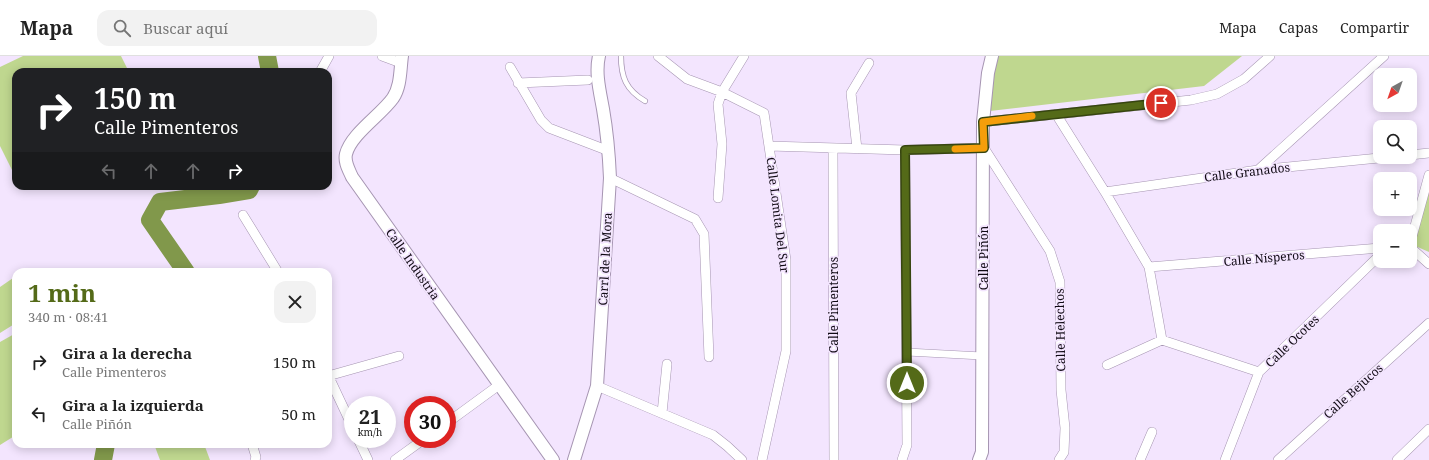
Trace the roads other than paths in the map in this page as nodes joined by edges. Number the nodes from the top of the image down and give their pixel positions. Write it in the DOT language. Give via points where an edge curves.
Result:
graph roads {
  1 [pos="329,56"];
  2 [pos="382,56"];
  3 [pos="599,56"];
  4 [pos="621,56"];
  5 [pos="658,56"];
  6 [pos="744,56"];
  7 [pos="992,56"];
  8 [pos="1270,56"];
  9 [pos="1384,56"];
  10 [pos="401,60"];
  11 [pos="869,63"];
  12 [pos="510,67"];
  13 [pos="322,68"];
  14 [pos="588,80"];
  15 [pos="518,83"];
  16 [pos="722,92"];
  17 [pos="645,101"];
  18 [pos="1056,114"];
  19 [pos="983,122"];
  20 [pos="769,146"];
  21 [pos="984,148"];
  22 [pos="833,149"];
  23 [pos="857,149"];
  24 [pos="905,150"];
  25 [pos="609,151"];
  26 [pos="1429,153"];
  27 [pos="1417,154"];
  28 [pos="1373,159"];
  29 [pos="1258,170"];
  30 [pos="1429,175"];
  31 [pos="610,178"];
  32 [pos="1105,192"];
  33 [pos="718,198"];
  34 [pos="243,216"];
  35 [pos="1416,224"];
  36 [pos="1373,249"];
  37 [pos="1417,253"];
  38 [pos="1373,262"];
  39 [pos="1429,264"];
  40 [pos="1148,267"];
  41 [pos="276,268"];
  42 [pos="1429,323"];
  43 [pos="1162,340"];
  44 [pos="906,352"];
  45 [pos="399,356"];
  46 [pos="982,356"];
  47 [pos="709,357"];
  48 [pos="667,364"];
  49 [pos="1107,365"];
  50 [pos="1259,372"];
  51 [pos="332,374"];
  52 [pos="332,383"];
  53 [pos="499,385"];
  54 [pos="597,386"];
  55 [pos="344,409"];
  56 [pos="662,413"];
  57 [pos="456,416"];
  58 [pos="1429,429"];
  59 [pos="1152,432"];
  60 [pos="253,448"];
  61 [pos="362,448"];
  62 [pos="412,448"];
  63 [pos="982,457"];
  64 [pos="255,460"];
  65 [pos="368,460"];
  66 [pos="395,460"];
  67 [pos="553,460"];
  68 [pos="574,460"];
  69 [pos="742,460"];
  70 [pos="762,460"];
  71 [pos="834,460"];
  72 [pos="902,460"];
  73 [pos="1059,460"];
  74 [pos="1140,460"];
  75 [pos="1225,460"];
  76 [pos="1278,460"];
  77 [pos="1397,460"];
  1 -- 13 [label="street"];
  2 -- 10 [label="street"];
  3 -- 25 [label="street, Carrl de la Mora" via="597,62"];
  4 -- 17 [label="lane" via="621,71 628,85 635,96"];
  5 -- 16 [label="street, Calle Lomita Del Sur" via="687,78"];
  6 -- 16 [label="street"];
  7 -- 19 [label="street, Calle Piñón"];
  8 -- 18 [label="street" via="1244,79 1217,94 1191,100"];
  9 -- 29 [label="street"];
  10 -- 53 [label="street, Calle Industria" via="398,86 393,98 350,144 346,155 347,167"];
  11 -- 23 [label="street" via="851,93"];
  12 -- 15 [label="street"];
  14 -- 15 [label="street"];
  15 -- 25 [label="street" via="541,120 549,128"];
  16 -- 20 [label="street, Calle Lomita Del Sur" via="764,113"];
  16 -- 33 [label="street" via="718,104 722,144"];
  18 -- 19 [label="street"];
  18 -- 32 [label="street"];
  19 -- 21 [label="street, Calle Piñón"];
  20 -- 22 [label="street"];
  20 -- 70 [label="street, Calle Lomita Del Sur" via="786,260 786,351"];
  21 -- 24 [label="street"];
  21 -- 46 [label="street, Calle Piñón"];
  21 -- 73 [label="street, Calle Helechos" via="1050,251 1060,282 1061,390 1065,428 1064,452"];
  22 -- 23 [label="street"];
  22 -- 71 [label="street, Calle Pimenteros"];
  23 -- 24 [label="street"];
  24 -- 44 [label="street"];
  25 -- 31 [label="street, Carrl de la Mora"];
  26 -- 27 [label="street"];
  28 -- 29 [label="street, Calle Granados"];
  29 -- 32 [label="street, Calle Granados"];
  30 -- 35 [label="street"];
  31 -- 47 [label="street" via="695,219 704,234"];
  31 -- 54 [label="street, Carrl de la Mora"];
  32 -- 40 [label="street"];
  34 -- 41 [label="street"];
  36 -- 40 [label="street, Calle Nísperos"];
  37 -- 39 [label="street"];
  38 -- 50 [label="street, Calle Ocotes"];
  40 -- 43 [label="street"];
  42 -- 76 [label="street, Calle Bejucos"];
  43 -- 49 [label="street"];
  43 -- 50 [label="street, Calle Ocotes"];
  44 -- 46 [label="street"];
  44 -- 72 [label="street" via="908,445"];
  45 -- 51 [label="street"];
  46 -- 63 [label="street, Calle Piñón"];
  48 -- 56 [label="street"];
  50 -- 75 [label="street"];
  52 -- 55 [label="street"];
  53 -- 57 [label="street"];
  53 -- 67 [label="street, Calle Industria"];
  54 -- 56 [label="street"];
  54 -- 68 [label="street, Carrl de la Mora"];
  56 -- 69 [label="street" via="713,435"];
  58 -- 77 [label="street"];
  59 -- 74 [label="street"];
  60 -- 64 [label="street"];
  61 -- 65 [label="street"];
  62 -- 66 [label="street"];
}
